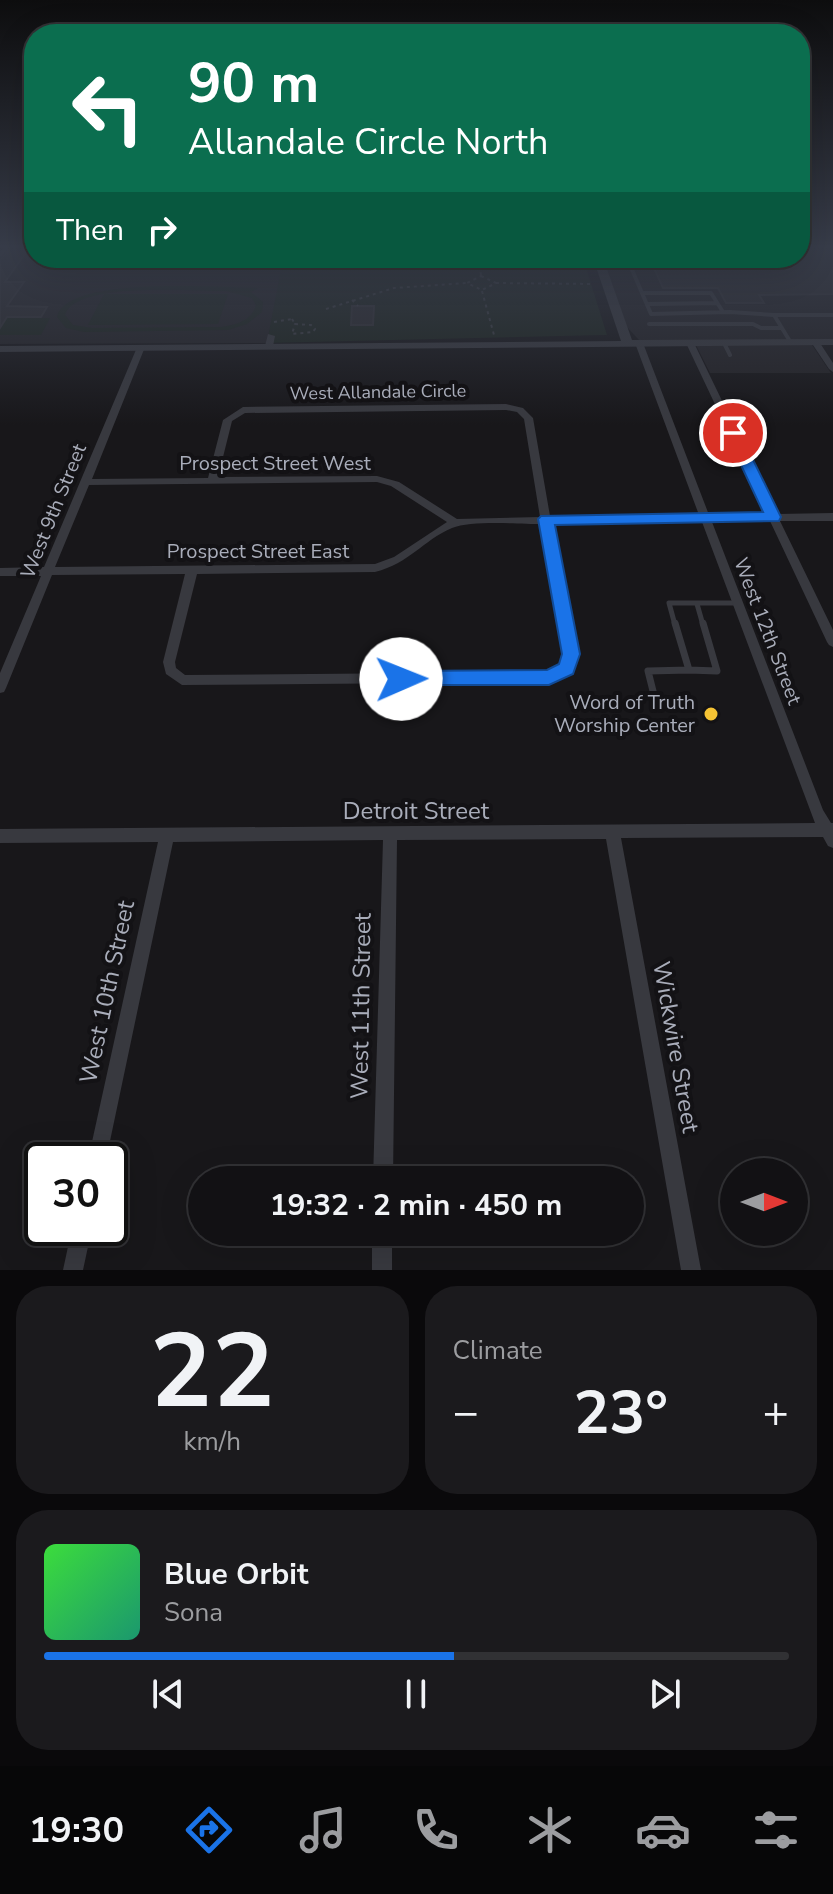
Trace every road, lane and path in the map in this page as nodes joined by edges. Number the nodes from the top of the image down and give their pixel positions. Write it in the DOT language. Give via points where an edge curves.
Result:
graph roads {
  1 [pos="331,307"];
  2 [pos="487,307"];
  3 [pos="618,307"];
  4 [pos="648,307"];
  5 [pos="720,307"];
  6 [pos="326,309"];
  7 [pos="723,312"];
  8 [pos="774,315"];
  9 [pos="833,315"];
  10 [pos="274,322"];
  11 [pos="295,324"];
  12 [pos="649,324"];
  13 [pos="782,328"];
  14 [pos="495,339"];
  15 [pos="815,342"];
  16 [pos="833,342"];
  17 [pos="690,343"];
  18 [pos="724,343"];
  19 [pos="791,343"];
  20 [pos="633,344"];
  21 [pos="141,347"];
  22 [pos="0,349"];
  23 [pos="730,355"];
  24 [pos="833,369"];
  25 [pos="212,481"];
  26 [pos="85,482"];
  27 [pos="773,517"];
  28 [pos="833,517"];
  29 [pos="703,518"];
  30 [pos="546,519"];
  31 [pos="454,522"];
  32 [pos="192,570"];
  33 [pos="48,571"];
  34 [pos="0,572"];
  35 [pos="736,603"];
  36 [pos="697,604"];
  37 [pos="833,642"];
  38 [pos="689,670"];
  39 [pos="0,688"];
  40 [pos="656,703"];
  41 [pos="612,832"];
  42 [pos="390,834"];
  43 [pos="831,834"];
  44 [pos="0,836"];
  45 [pos="167,836"];
  46 [pos="101,1142"];
  47 [pos="383,1166"];
  48 [pos="78,1246"];
  49 [pos="382,1246"];
  50 [pos="73,1270"];
  51 [pos="382,1270"];
  52 [pos="691,1270"];
  1 -- 6 [label="path"];
  2 -- 14 [label="path"];
  3 -- 20 [label="street, West 12th Street"];
  4 -- 7 [label="lane" via="651,314"];
  5 -- 7 [label="lane"];
  7 -- 8 [label="lane"];
  8 -- 9 [label="lane"];
  8 -- 13 [label="lane"];
  10 -- 11 [label="path" via="293,319"];
  11 -- 11 [label="path" via="295,335 315,329 311,325"];
  12 -- 13 [label="lane"];
  13 -- 19 [label="lane"];
  15 -- 16 [label="street"];
  15 -- 19 [label="street"];
  15 -- 24 [label="street"];
  17 -- 18 [label="street"];
  17 -- 20 [label="street"];
  17 -- 27 [label="street"];
  18 -- 19 [label="street"];
  18 -- 23 [label="lane"];
  20 -- 21 [label="street" via="270,341"];
  20 -- 29 [label="street, West 12th Street"];
  21 -- 22 [label="street"];
  21 -- 26 [label="street, West 9th Street"];
  25 -- 26 [label="street, Prospect Street West"];
  25 -- 30 [label="street, West Allandale Circle" via="228,420 237,412 506,407 528,418"];
  25 -- 31 [label="street, Prospect Street West" via="387,481"];
  26 -- 33 [label="street, West 9th Street"];
  27 -- 28 [label="street"];
  27 -- 29 [label="street"];
  27 -- 37 [label="street"];
  29 -- 30 [label="street"];
  29 -- 35 [label="street, West 12th Street"];
  30 -- 31 [label="street"];
  30 -- 32 [label="street" via="571,654 566,669 549,677 192,682 170,670 169,662"];
  31 -- 32 [label="street, Prospect Street East" via="385,567"];
  32 -- 33 [label="street, Prospect Street East"];
  33 -- 34 [label="street, Prospect Street East"];
  33 -- 39 [label="street, West 9th Street"];
  35 -- 36 [label="lane"];
  35 -- 43 [label="street, West 12th Street" via="817,813"];
  36 -- 38 [label="lane" via="717,671"];
  36 -- 38 [label="lane" via="669,603"];
  38 -- 40 [label="lane" via="648,671"];
  41 -- 42 [label="street, Detroit Street"];
  41 -- 43 [label="street, Detroit Street"];
  41 -- 52 [label="street, Wickwire Street"];
  42 -- 45 [label="street, Detroit Street"];
  42 -- 47 [label="street, West 11th Street"];
  44 -- 45 [label="street, Detroit Street"];
  45 -- 46 [label="street, West 10th Street"];
  48 -- 50 [label="street"];
  49 -- 51 [label="street"];
}
